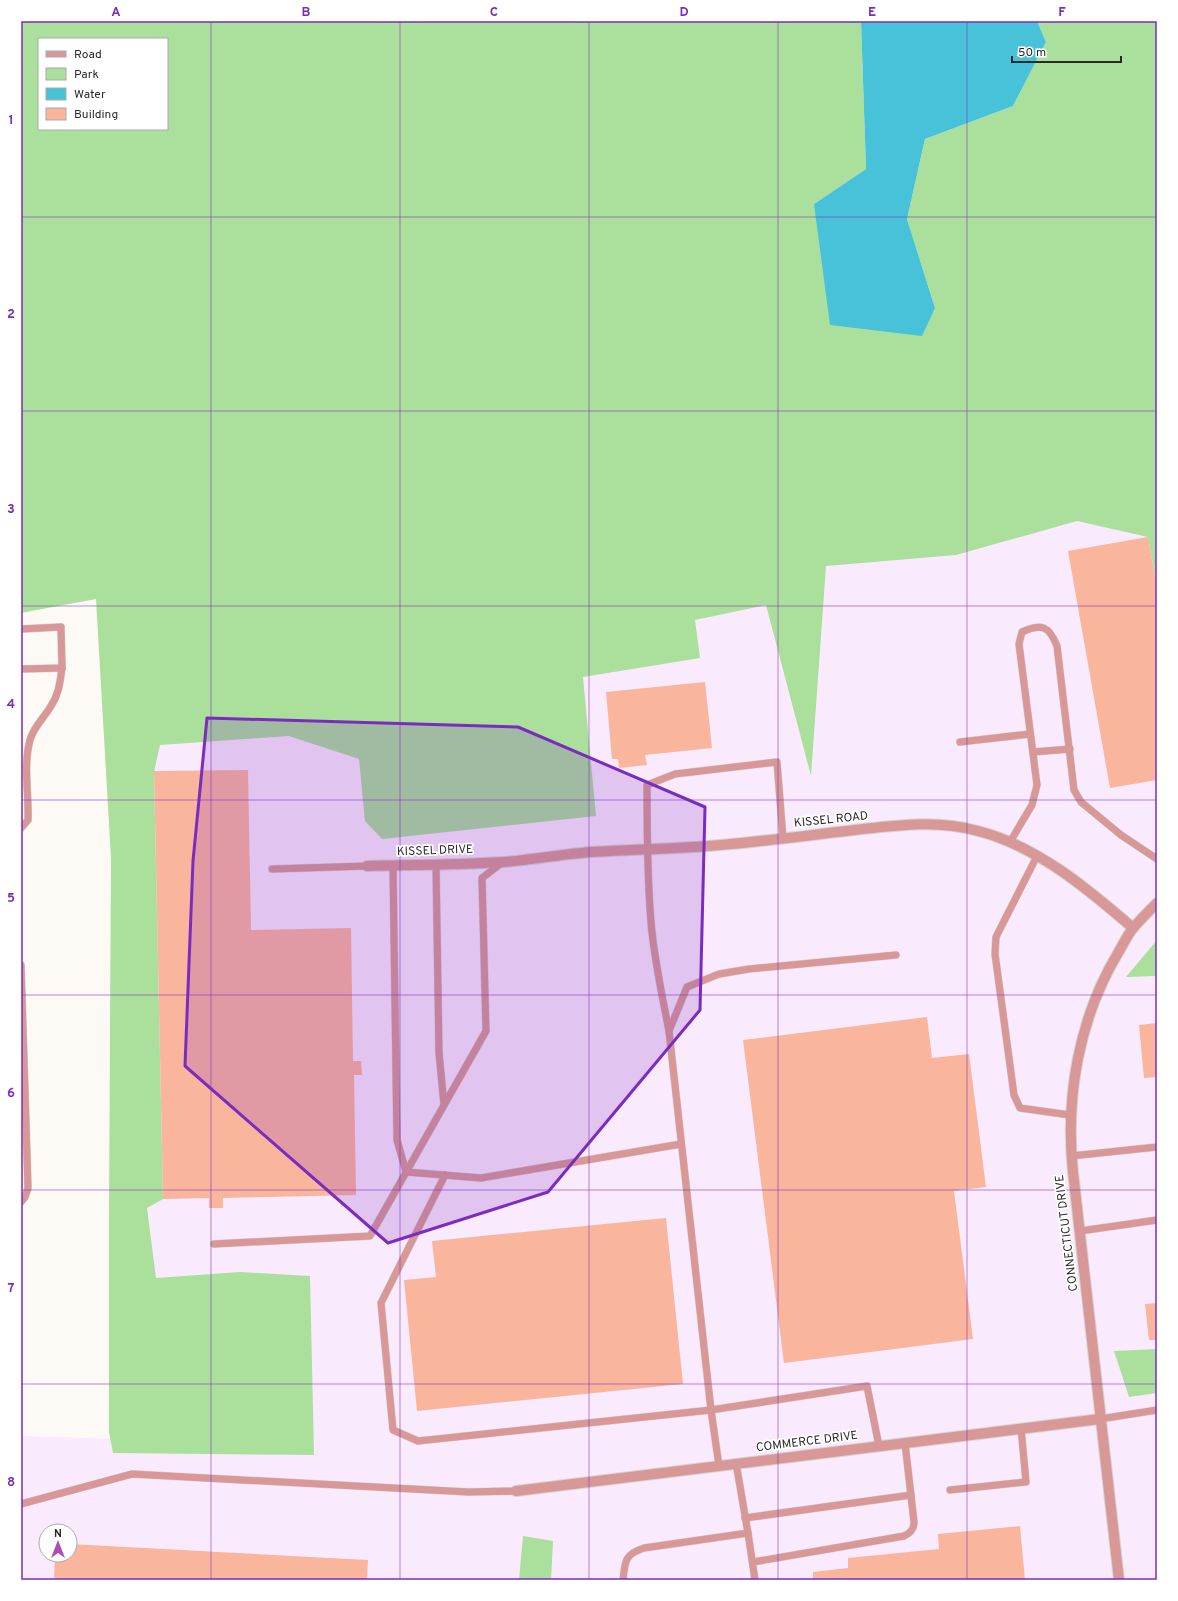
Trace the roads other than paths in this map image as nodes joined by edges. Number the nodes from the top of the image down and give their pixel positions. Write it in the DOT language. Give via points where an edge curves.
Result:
graph roads {
  1 [pos="21,629"];
  2 [pos="62,668"];
  3 [pos="21,669"];
  4 [pos="1030,734"];
  5 [pos="960,742"];
  6 [pos="1070,749"];
  7 [pos="1032,752"];
  8 [pos="21,828"];
  9 [pos="783,838"];
  10 [pos="1010,842"];
  11 [pos="647,850"];
  12 [pos="1037,856"];
  13 [pos="1157,859"];
  14 [pos="503,862"];
  15 [pos="436,865"];
  16 [pos="367,866"];
  17 [pos="393,866"];
  18 [pos="272,869"];
  19 [pos="1157,903"];
  20 [pos="1133,928"];
  21 [pos="896,955"];
  22 [pos="21,965"];
  23 [pos="669,1031"];
  24 [pos="23,1072"];
  25 [pos="444,1105"];
  26 [pos="1070,1115"];
  27 [pos="682,1144"];
  28 [pos="1157,1147"];
  29 [pos="1071,1156"];
  30 [pos="406,1172"];
  31 [pos="446,1175"];
  32 [pos="21,1202"];
  33 [pos="1157,1220"];
  34 [pos="1080,1231"];
  35 [pos="214,1244"];
  36 [pos="711,1410"];
  37 [pos="1157,1410"];
  38 [pos="1100,1418"];
  39 [pos="1021,1428"];
  40 [pos="905,1443"];
  41 [pos="879,1446"];
  42 [pos="736,1463"];
  43 [pos="719,1466"];
  44 [pos="950,1490"];
  45 [pos="516,1491"];
  46 [pos="911,1495"];
  47 [pos="21,1504"];
  48 [pos="745,1518"];
  49 [pos="748,1533"];
  50 [pos="753,1562"];
  51 [pos="623,1580"];
  52 [pos="755,1580"];
  53 [pos="1119,1580"];
  1 -- 2 [label="lane" via="61,627"];
  2 -- 3 [label="lane"];
  2 -- 8 [label="lane" via="60,688 30,739 27,761 28,820"];
  4 -- 5 [label="lane"];
  4 -- 6 [label="lane" via="1019,644 1022,632 1030,628 1044,628 1051,632 1057,646"];
  4 -- 7 [label="lane"];
  6 -- 7 [label="lane"];
  6 -- 13 [label="lane" via="1074,790 1081,802 1121,835"];
  7 -- 10 [label="lane" via="1037,785 1032,805"];
  9 -- 10 [label="street, KISSEL ROAD" via="920,823 979,831"];
  9 -- 11 [label="street, KISSEL ROAD"];
  9 -- 11 [label="lane" via="777,762 675,774 647,785"];
  10 -- 12 [label="street, KISSEL ROAD"];
  11 -- 14 [label="street, KISSEL ROAD" via="590,852"];
  11 -- 23 [label="lane" via="657,975"];
  12 -- 20 [label="street, KISSEL ROAD" via="1095,895"];
  12 -- 26 [label="lane" via="996,937 995,954 1014,1095 1020,1108"];
  14 -- 15 [label="street, KISSEL DRIVE"];
  14 -- 25 [label="lane" via="482,878 486,1031"];
  15 -- 17 [label="street, KISSEL DRIVE"];
  15 -- 25 [label="lane" via="439,1053"];
  16 -- 17 [label="street, KISSEL DRIVE"];
  16 -- 18 [label="lane"];
  17 -- 30 [label="lane" via="397,1140"];
  19 -- 20 [label="street, CONNECTICUT DRIVE"];
  20 -- 26 [label="street, CONNECTICUT DRIVE" via="1109,969 1090,1012 1078,1054"];
  21 -- 23 [label="lane" via="719,974 687,987"];
  22 -- 24 [label="lane"];
  23 -- 27 [label="lane"];
  24 -- 32 [label="lane" via="28,1188"];
  25 -- 30 [label="lane"];
  26 -- 29 [label="street, CONNECTICUT DRIVE"];
  27 -- 31 [label="lane" via="481,1178"];
  27 -- 36 [label="lane"];
  28 -- 29 [label="lane"];
  29 -- 34 [label="street, CONNECTICUT DRIVE"];
  30 -- 31 [label="lane"];
  30 -- 35 [label="lane" via="370,1236"];
  31 -- 36 [label="lane" via="381,1302 393,1430 418,1441"];
  33 -- 34 [label="lane"];
  34 -- 38 [label="street, CONNECTICUT DRIVE"];
  36 -- 41 [label="lane" via="867,1386"];
  36 -- 43 [label="lane"];
  37 -- 38 [label="lane"];
  38 -- 39 [label="street, COMMERCE DRIVE"];
  38 -- 53 [label="street, CONNECTICUT DRIVE"];
  39 -- 40 [label="street, COMMERCE DRIVE"];
  39 -- 44 [label="lane" via="1026,1482"];
  40 -- 41 [label="street, COMMERCE DRIVE"];
  40 -- 46 [label="lane"];
  41 -- 42 [label="street, COMMERCE DRIVE"];
  42 -- 43 [label="street, COMMERCE DRIVE"];
  42 -- 48 [label="lane"];
  43 -- 45 [label="street, COMMERCE DRIVE"];
  45 -- 47 [label="lane" via="468,1492 132,1474"];
  46 -- 48 [label="lane"];
  46 -- 50 [label="lane" via="914,1528 904,1536"];
  48 -- 49 [label="lane"];
  49 -- 50 [label="lane"];
  49 -- 51 [label="lane" via="634,1551 624,1564"];
  50 -- 52 [label="lane"];
}
